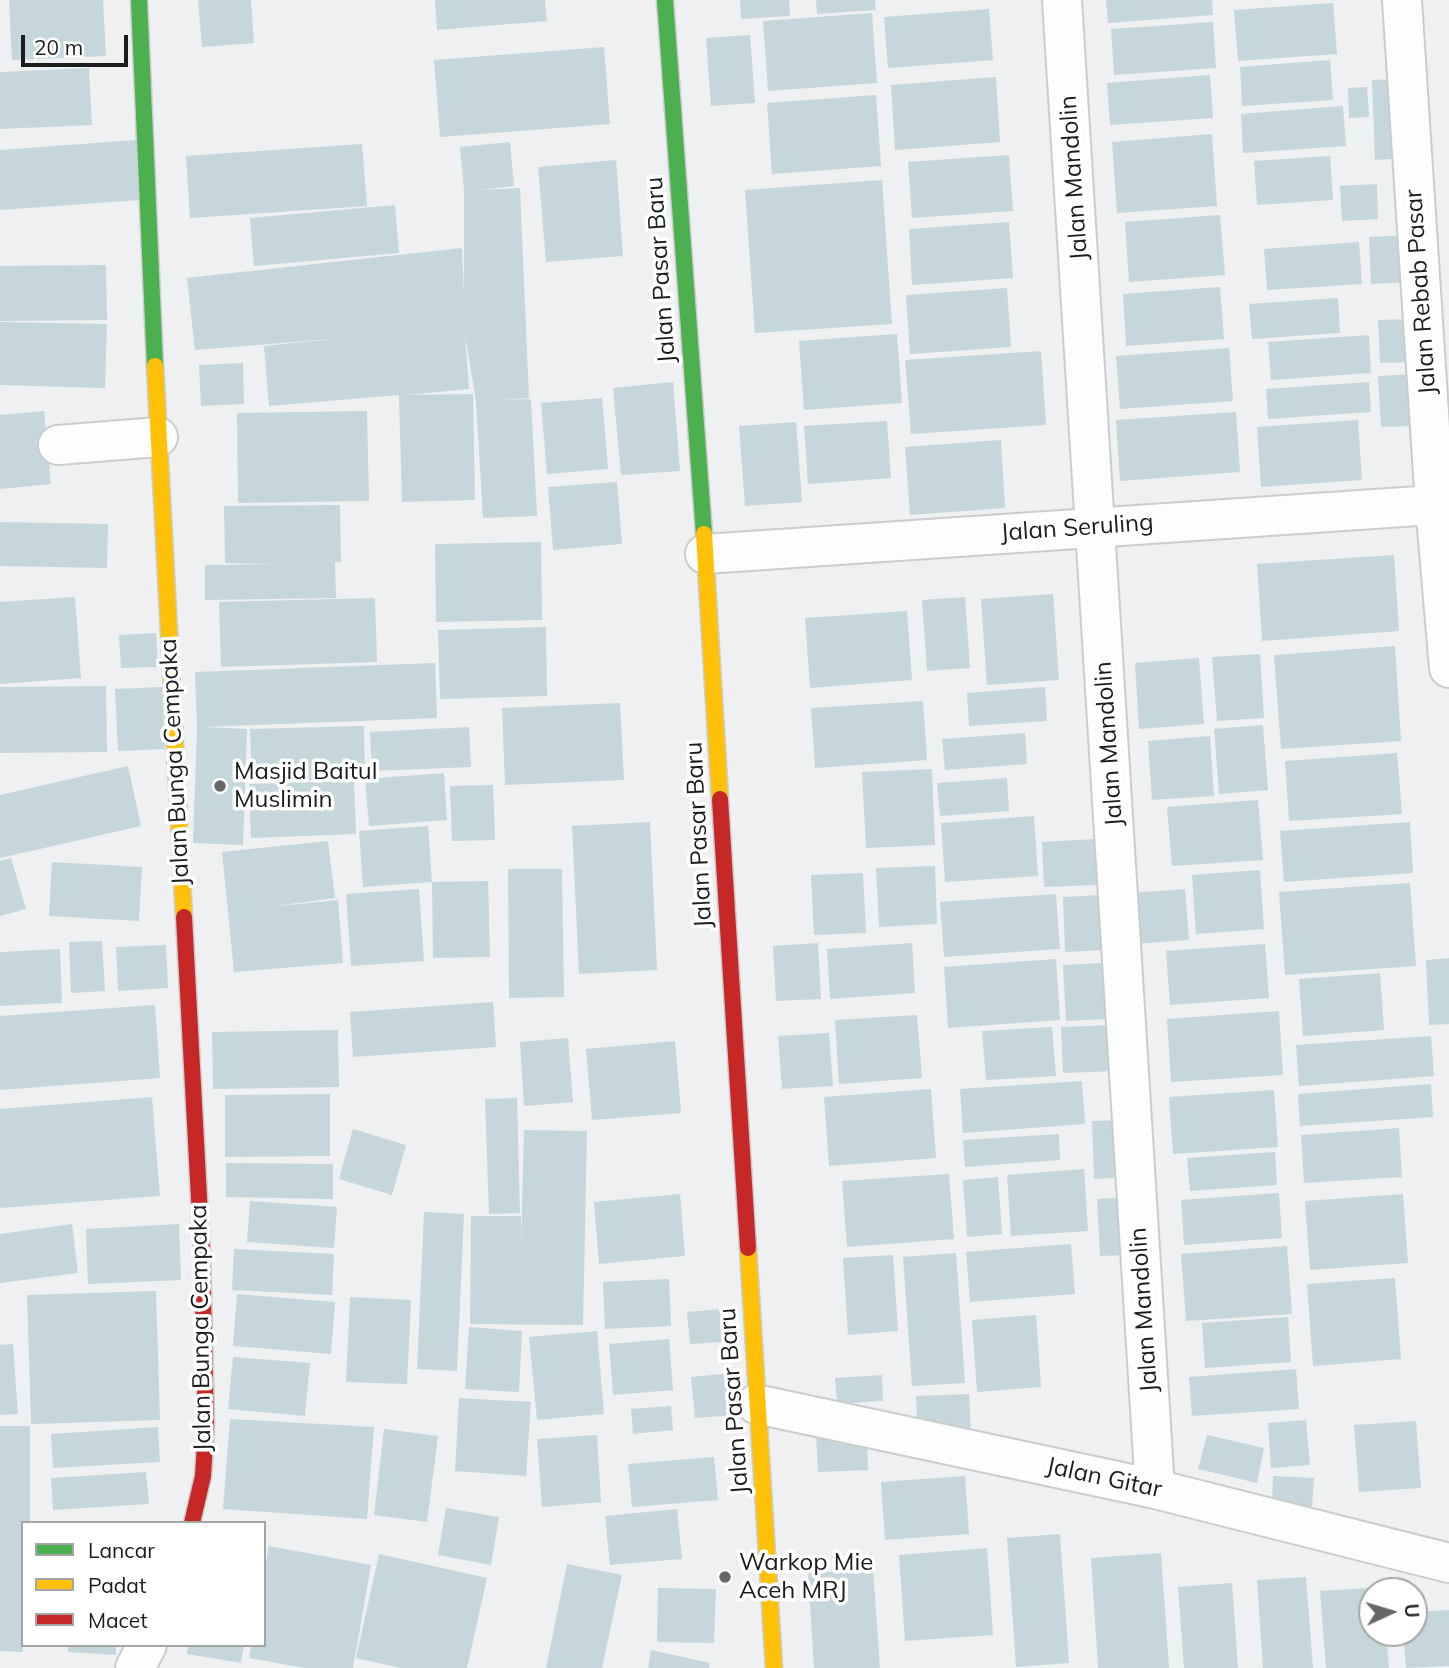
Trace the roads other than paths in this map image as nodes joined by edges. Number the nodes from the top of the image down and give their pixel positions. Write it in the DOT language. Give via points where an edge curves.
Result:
graph roads {
  1 [pos="139,0"];
  2 [pos="665,0"];
  3 [pos="1062,0"];
  4 [pos="1402,0"];
  5 [pos="158,437"];
  6 [pos="58,445"];
  7 [pos="1442,504"];
  8 [pos="1096,527"];
  9 [pos="705,554"];
  10 [pos="1449,668"];
  11 [pos="756,1404"];
  12 [pos="1155,1489"];
  13 [pos="192,1521"];
  14 [pos="1449,1563"];
  15 [pos="147,1647"];
  16 [pos="135,1668"];
  17 [pos="774,1668"];
  1 -- 5 [label="street, Jalan Bunga Cempaka"];
  2 -- 9 [label="street, Jalan Pasar Baru"];
  3 -- 8 [label="street, Jalan Mandolin"];
  4 -- 7 [label="street, Jalan Rebab Pasar"];
  5 -- 6 [label="street"];
  5 -- 13 [label="street, Jalan Bunga Cempaka" via="202,1254 206,1426 203,1476"];
  7 -- 8 [label="street, Jalan Seruling"];
  7 -- 10 [label="street, Jalan Rebab Pasar"];
  8 -- 9 [label="street, Jalan Seruling"];
  8 -- 12 [label="street, Jalan Mandolin"];
  9 -- 11 [label="street, Jalan Pasar Baru"];
  11 -- 12 [label="street, Jalan Gitar"];
  11 -- 17 [label="street, Jalan Pasar Baru"];
  12 -- 14 [label="street, Jalan Gitar"];
  15 -- 16 [label="street"];
}
